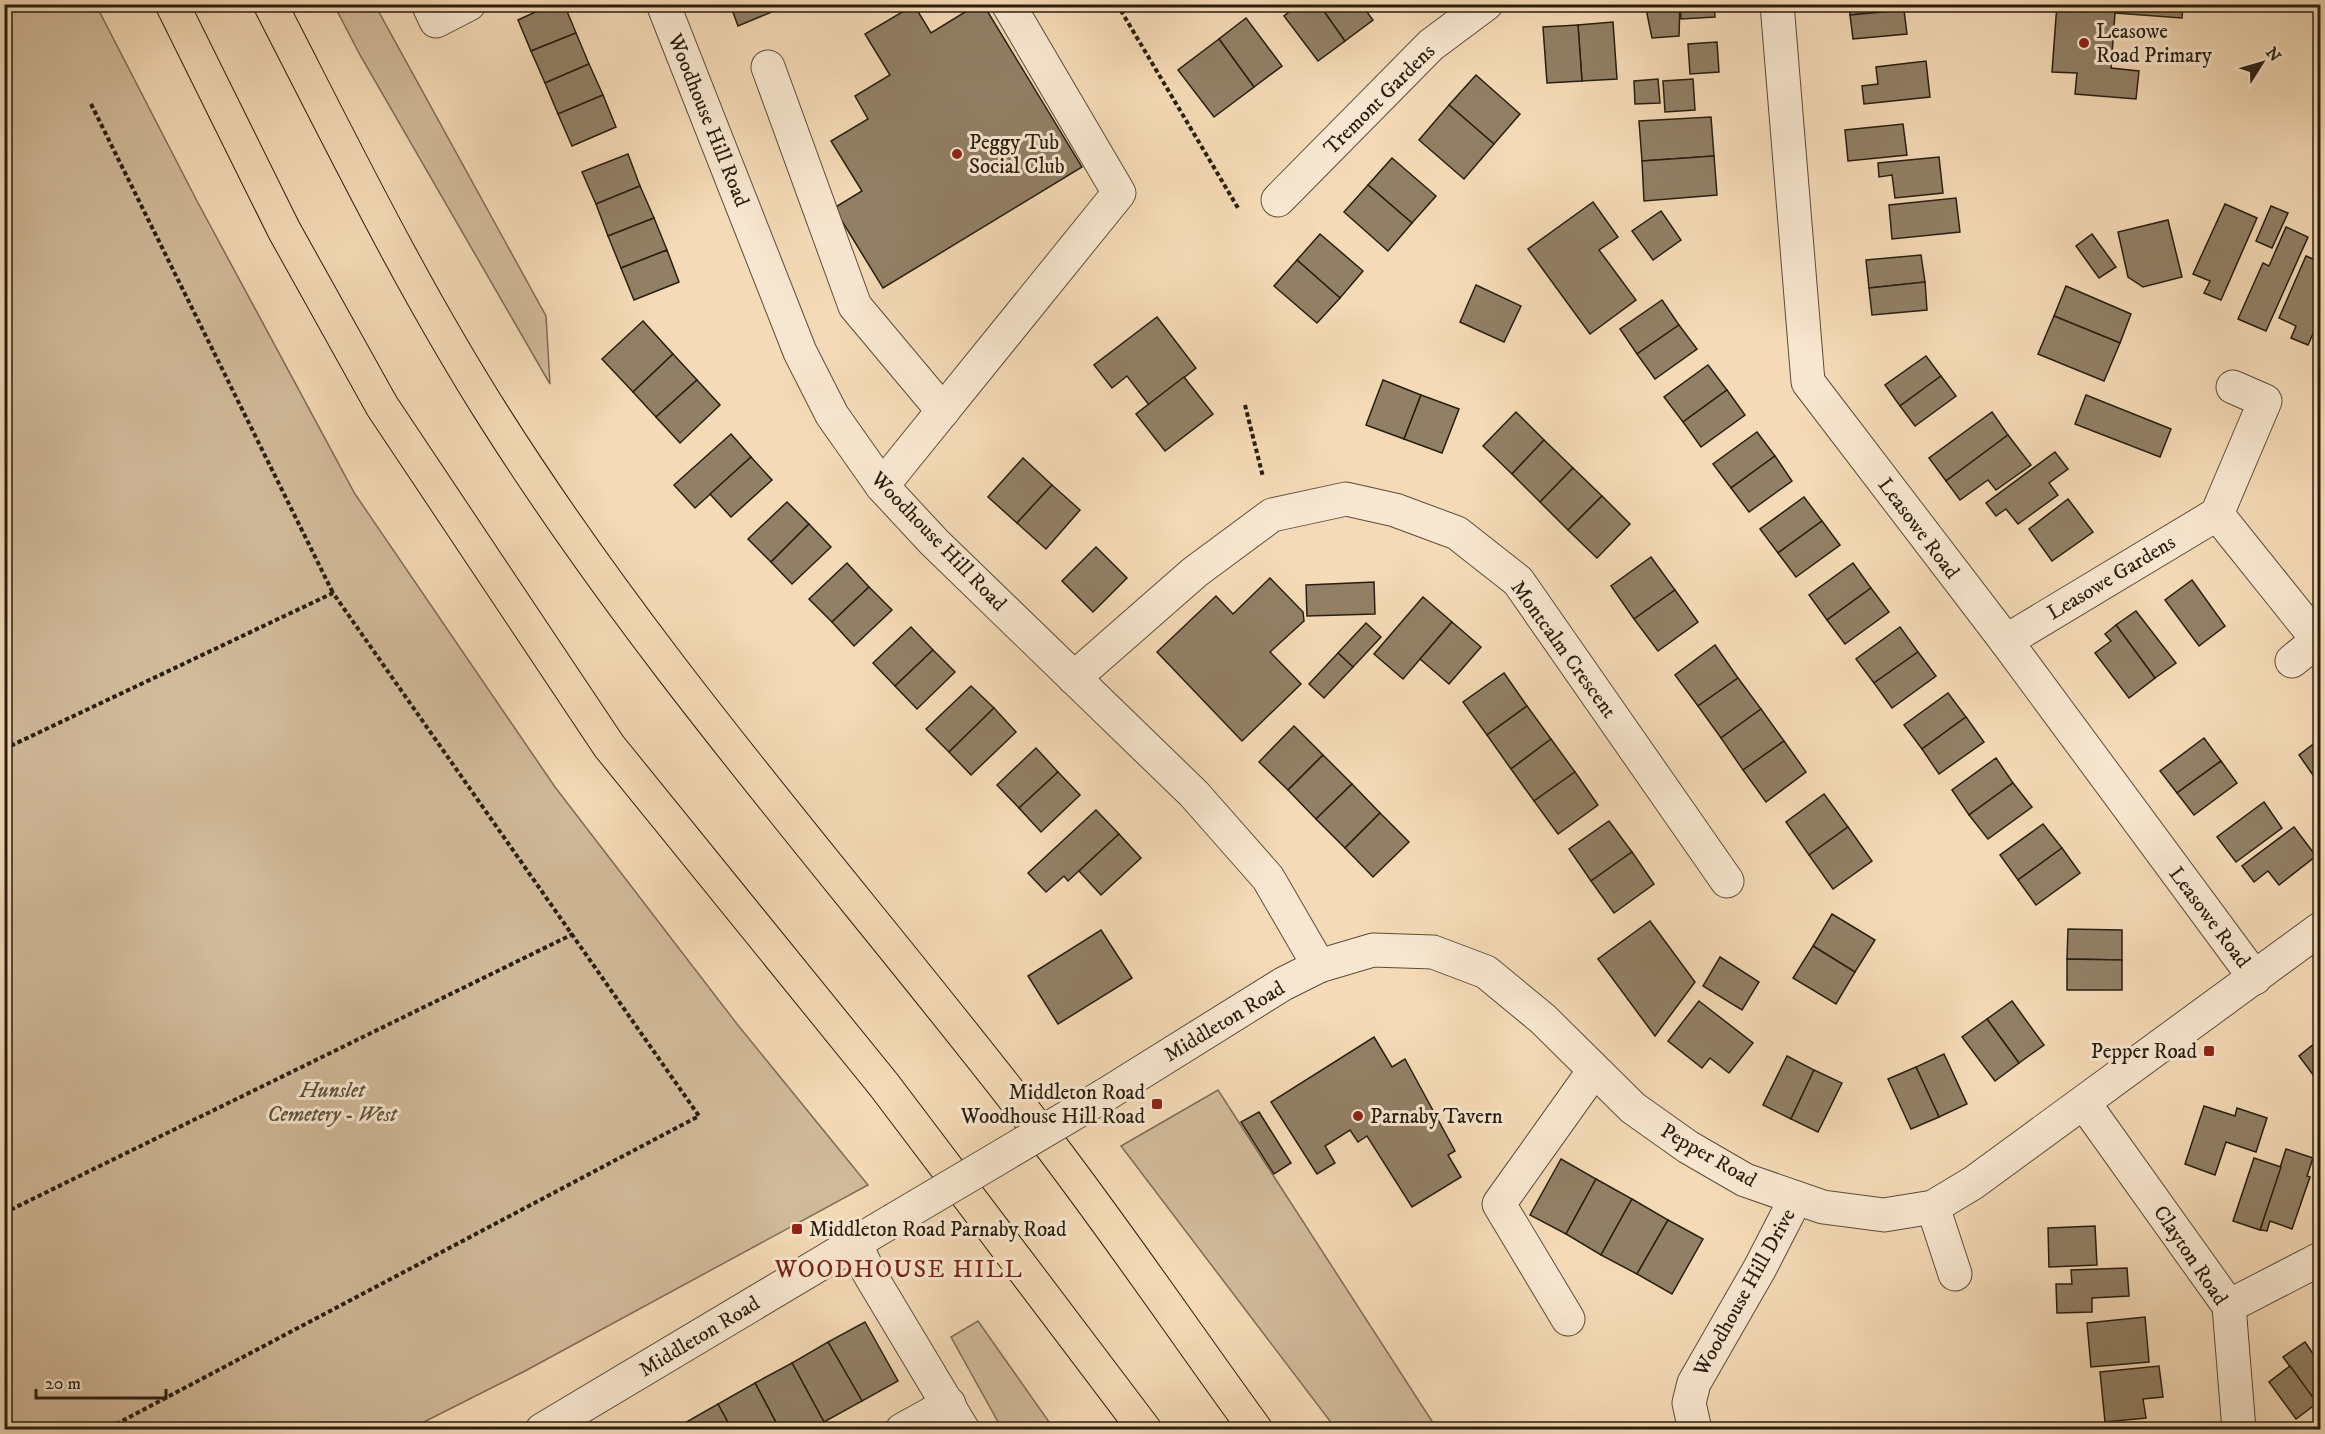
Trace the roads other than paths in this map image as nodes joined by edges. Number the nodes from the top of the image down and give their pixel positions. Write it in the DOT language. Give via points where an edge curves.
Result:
graph roads {
  1 [pos="172,4"];
  2 [pos="270,4"];
  3 [pos="428,4"];
  4 [pos="469,4"];
  5 [pos="663,4"];
  6 [pos="1008,4"];
  7 [pos="1486,4"];
  8 [pos="1777,4"];
  9 [pos="768,67"];
  10 [pos="1278,200"];
  11 [pos="2233,387"];
  12 [pos="943,411"];
  13 [pos="882,486"];
  14 [pos="2217,514"];
  15 [pos="2319,639"];
  16 [pos="2006,641"];
  17 [pos="2292,661"];
  18 [pos="1074,678"];
  19 [pos="1727,881"];
  20 [pos="2320,929"];
  21 [pos="1319,966"];
  22 [pos="2256,978"];
  23 [pos="1593,1072"];
  24 [pos="2084,1103"];
  25 [pos="1796,1198"];
  26 [pos="1933,1207"];
  27 [pos="855,1243"];
  28 [pos="2320,1259"];
  29 [pos="1955,1274"];
  30 [pos="2229,1306"];
  31 [pos="1568,1318"];
  32 [pos="956,1417"];
  33 [pos="1687,1427"];
  34 [pos="542,1430"];
  35 [pos="902,1430"];
  36 [pos="1145,1430"];
  37 [pos="1256,1430"];
  38 [pos="2239,1430"];
  1 -- 36 [label="highway" via="284,230 382,406 609,746 890,1094"];
  2 -- 37 [label="highway" via="407,269 494,417 590,558 686,690 1041,1134"];
  3 -- 4 [label="street" via="436,21"];
  5 -- 13 [label="street, Woodhouse Hill Road" via="800,352 832,415"];
  6 -- 12 [label="street" via="1119,193"];
  7 -- 10 [label="street, Tremont Gardens" via="1431,45"];
  8 -- 16 [label="street, Leasowe Road" via="1808,382"];
  9 -- 12 [label="street" via="855,306"];
  11 -- 14 [label="street" via="2265,401"];
  12 -- 13 [label="street"];
  13 -- 18 [label="street, Woodhouse Hill Road"];
  14 -- 15 [label="street"];
  14 -- 16 [label="street, Leasowe Gardens"];
  15 -- 17 [label="street"];
  16 -- 22 [label="street, Leasowe Road"];
  18 -- 19 [label="street, Montcalm Crescent" via="1195,572 1272,515 1346,499 1395,510 1457,533 1518,581"];
  18 -- 21 [label="street, Woodhouse Hill Road" via="1194,794 1268,878"];
  20 -- 22 [label="street, Pepper Road"];
  21 -- 23 [label="street, Pepper Road" via="1373,951 1433,952 1486,972 1543,1019"];
  21 -- 27 [label="street, Middleton Road, bridge"];
  22 -- 24 [label="street, Pepper Road"];
  23 -- 25 [label="street, Pepper Road" via="1633,1108 1688,1147 1745,1180"];
  23 -- 31 [label="street" via="1499,1204"];
  24 -- 26 [label="street, Pepper Road"];
  24 -- 30 [label="street, Clayton Road"];
  25 -- 26 [label="street, Pepper Road" via="1823,1207 1884,1215"];
  25 -- 33 [label="street, Woodhouse Hill Drive" via="1694,1383"];
  26 -- 29 [label="street"];
  27 -- 32 [label="street"];
  27 -- 34 [label="street, Middleton Road"];
  28 -- 30 [label="street"];
  30 -- 38 [label="street, Clayton Road"];
  32 -- 35 [label="street"];
}
